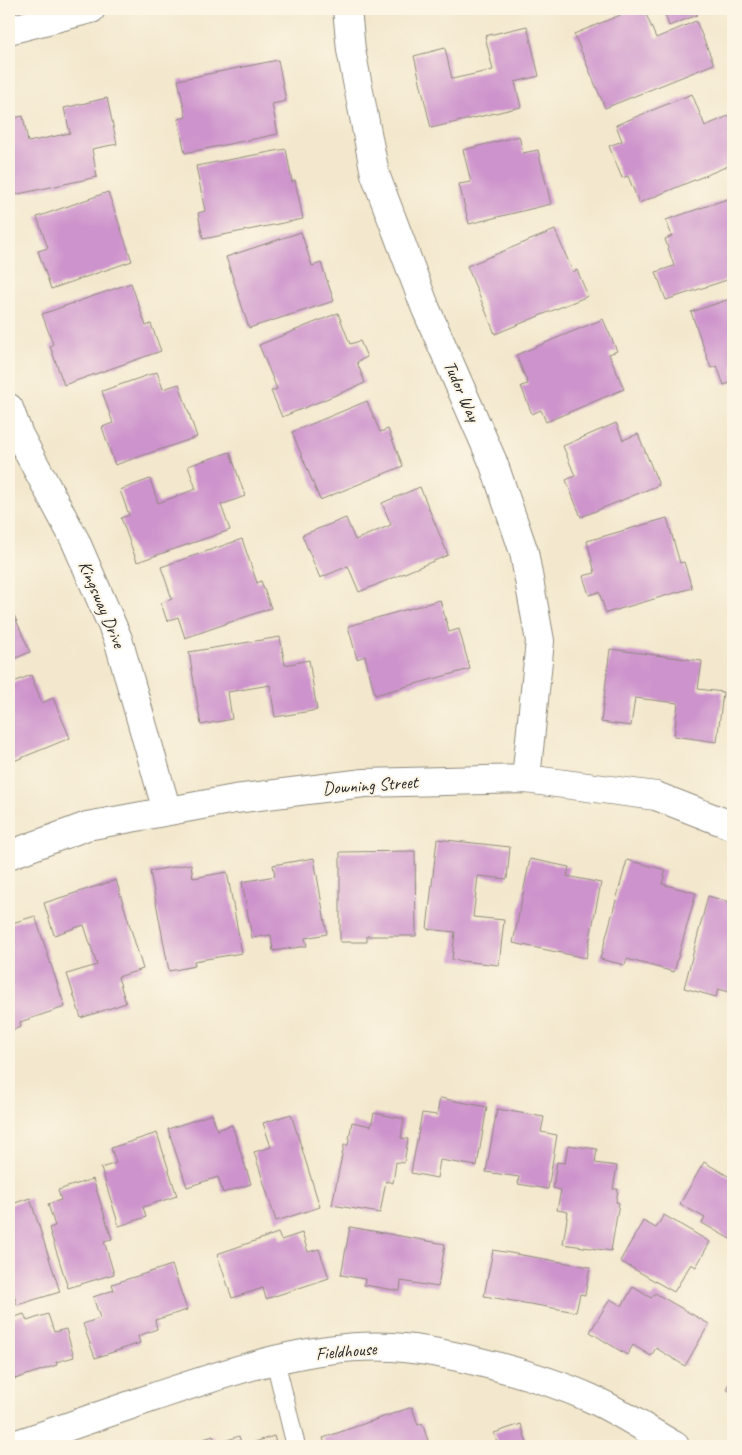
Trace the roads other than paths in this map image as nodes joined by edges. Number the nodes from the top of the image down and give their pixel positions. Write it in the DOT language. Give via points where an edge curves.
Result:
graph roads {
  1 [pos="91,9"];
  2 [pos="347,9"];
  3 [pos="9,30"];
  4 [pos="9,408"];
  5 [pos="526,779"];
  6 [pos="167,811"];
  7 [pos="733,826"];
  8 [pos="9,856"];
  9 [pos="275,1360"];
  10 [pos="17,1445"];
  11 [pos="296,1446"];
  12 [pos="675,1446"];
  1 -- 3 [label="street"];
  2 -- 5 [label="street, Tudor Way" via="351,50 375,174 426,309 493,462 524,552 540,641"];
  4 -- 6 [label="street, Kingsway Drive" via="19,435 75,540 118,639"];
  5 -- 6 [label="street, Downing Street" via="364,783"];
  5 -- 7 [label="street, Downing Street" via="656,796"];
  6 -- 8 [label="street, Downing Street" via="87,826"];
  9 -- 10 [label="street, Fieldhouse" via="215,1376"];
  9 -- 11 [label="lane"];
  9 -- 12 [label="street, Fieldhouse" via="345,1349 392,1347 433,1353 491,1366 590,1398"];
}
